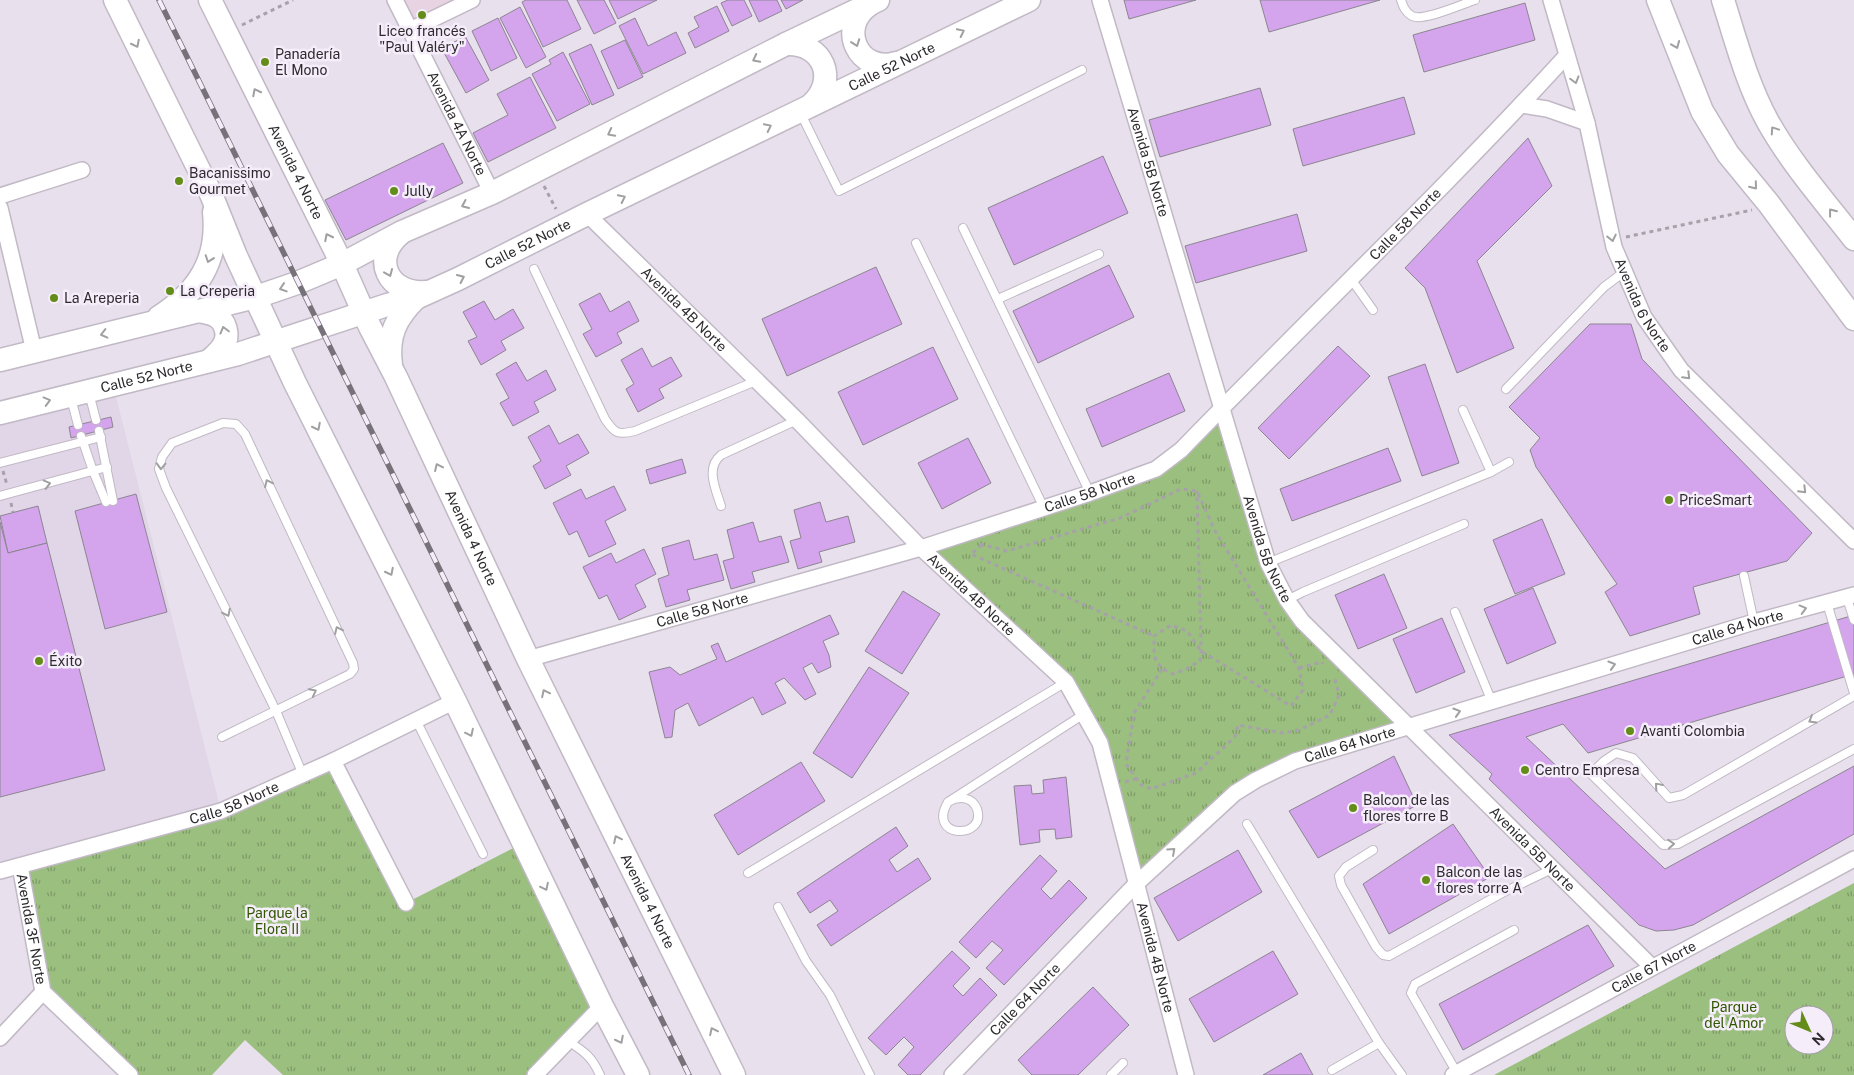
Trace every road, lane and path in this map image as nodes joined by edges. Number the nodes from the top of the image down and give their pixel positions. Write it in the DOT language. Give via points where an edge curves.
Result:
graph roads {
  1 [pos="115,0"];
  2 [pos="210,0"];
  3 [pos="293,0"];
  4 [pos="395,0"];
  5 [pos="472,0"];
  6 [pos="1029,0"];
  7 [pos="1100,0"];
  8 [pos="1401,0"];
  9 [pos="1475,0"];
  10 [pos="1551,0"];
  11 [pos="1658,0"];
  12 [pos="1723,0"];
  13 [pos="875,1"];
  14 [pos="236,28"];
  15 [pos="410,30"];
  16 [pos="786,44"];
  17 [pos="1567,55"];
  18 [pos="898,63"];
  19 [pos="1082,70"];
  20 [pos="1522,104"];
  21 [pos="805,108"];
  22 [pos="1587,123"];
  23 [pos="82,170"];
  24 [pos="536,171"];
  25 [pos="492,193"];
  26 [pos="212,194"];
  27 [pos="0,196"];
  28 [pos="0,208"];
  29 [pos="1758,209"];
  30 [pos="587,214"];
  31 [pos="565,225"];
  32 [pos="963,228"];
  33 [pos="402,232"];
  34 [pos="1624,238"];
  35 [pos="1854,239"];
  36 [pos="916,243"];
  37 [pos="1099,254"];
  38 [pos="342,264"];
  39 [pos="534,269"];
  40 [pos="1624,272"];
  41 [pos="1351,279"];
  42 [pos="421,295"];
  43 [pos="256,297"];
  44 [pos="998,299"];
  45 [pos="1373,310"];
  46 [pos="204,312"];
  47 [pos="364,313"];
  48 [pos="1854,319"];
  49 [pos="151,322"];
  50 [pos="276,342"];
  51 [pos="34,351"];
  52 [pos="222,355"];
  53 [pos="0,360"];
  54 [pos="396,377"];
  55 [pos="756,381"];
  56 [pos="295,383"];
  57 [pos="1506,389"];
  58 [pos="80,393"];
  59 [pos="1221,409"];
  60 [pos="1463,410"];
  61 [pos="0,413"];
  62 [pos="96,420"];
  63 [pos="797,420"];
  64 [pos="78,425"];
  65 [pos="82,439"];
  66 [pos="1509,462"];
  67 [pos="0,463"];
  68 [pos="107,467"];
  69 [pos="93,471"];
  70 [pos="1491,472"];
  71 [pos="1197,491"];
  72 [pos="1090,493"];
  73 [pos="0,496"];
  74 [pos="721,506"];
  75 [pos="1044,508"];
  76 [pos="1464,524"];
  77 [pos="970,532"];
  78 [pos="1854,541"];
  79 [pos="982,546"];
  80 [pos="921,548"];
  81 [pos="1268,563"];
  82 [pos="1744,576"];
  83 [pos="1851,596"];
  84 [pos="1287,600"];
  85 [pos="1827,603"];
  86 [pos="1455,612"];
  87 [pos="1854,620"];
  88 [pos="1754,622"];
  89 [pos="1154,636"];
  90 [pos="1201,651"];
  91 [pos="528,659"];
  92 [pos="1299,668"];
  93 [pos="1326,668"];
  94 [pos="1162,669"];
  95 [pos="1331,673"];
  96 [pos="1066,682"];
  97 [pos="1854,694"];
  98 [pos="454,701"];
  99 [pos="1492,702"];
  100 [pos="276,711"];
  101 [pos="1084,714"];
  102 [pos="416,720"];
  103 [pos="1410,726"];
  104 [pos="222,737"];
  105 [pos="1854,749"];
  106 [pos="333,761"];
  107 [pos="303,775"];
  108 [pos="948,802"];
  109 [pos="1247,824"];
  110 [pos="1373,850"];
  111 [pos="483,854"];
  112 [pos="1854,858"];
  113 [pos="20,866"];
  114 [pos="1552,869"];
  115 [pos="0,871"];
  116 [pos="748,873"];
  117 [pos="1136,884"];
  118 [pos="406,903"];
  119 [pos="778,907"];
  120 [pos="1514,930"];
  121 [pos="1652,967"];
  122 [pos="43,992"];
  123 [pos="602,1006"];
  124 [pos="0,1038"];
  125 [pos="568,1041"];
  126 [pos="1379,1043"];
  127 [pos="1123,1063"];
  128 [pos="1332,1070"];
  129 [pos="1455,1074"];
  130 [pos="130,1075"];
  131 [pos="535,1075"];
  132 [pos="600,1075"];
  133 [pos="638,1075"];
  134 [pos="734,1075"];
  135 [pos="870,1075"];
  136 [pos="952,1075"];
  137 [pos="1111,1075"];
  138 [pos="1186,1075"];
  139 [pos="1402,1075"];
  1 -- 26 [label="main road, one-way"];
  38 -- 2 [label="main road, Avenida 4 Norte, one-way"];
  3 -- 14 [label="path"];
  4 -- 15 [label="street, Avenida 4A Norte"];
  5 -- 15 [label="street"];
  18 -- 6 [label="main road, Calle 52 Norte, one-way"];
  7 -- 59 [label="street, Avenida 5B Norte"];
  8 -- 9 [label="lane" via="1404,9 1412,16 1422,18"];
  10 -- 17 [label="street, Avenida 6 Norte"];
  11 -- 48 [label="main road, one-way" via="1702,111 1724,147"];
  35 -- 12 [label="main road, one-way" via="1811,185 1768,122 1752,88"];
  13 -- 16 [label="main road"];
  13 -- 18 [label="main road, one-way" via="857,16 856,46 869,61 878,65"];
  15 -- 25 [label="street, Avenida 4A Norte"];
  16 -- 21 [label="main road" via="810,48 821,60 826,76 822,93"];
  16 -- 24 [label="main road, one-way"];
  17 -- 20 [label="street, Calle 58 Norte"];
  17 -- 22 [label="street, Avenida 6 Norte, one-way"];
  18 -- 21 [label="main road, Calle 52 Norte"];
  19 -- 21 [label="lane" via="839,191"];
  20 -- 22 [label="street"];
  20 -- 41 [label="street, Calle 58 Norte"];
  30 -- 21 [label="main road, Calle 52 Norte, one-way"];
  22 -- 40 [label="street, Avenida 6 Norte, one-way" via="1614,247"];
  23 -- 27 [label="street"];
  24 -- 25 [label="main road"];
  24 -- 31 [label="path"];
  25 -- 33 [label="main road, one-way"];
  26 -- 43 [label="main road"];
  26 -- 49 [label="main road, one-way" via="215,236 211,257 202,276 189,294"];
  28 -- 51 [label="street"];
  29 -- 34 [label="path"];
  30 -- 31 [label="main road, Calle 52 Norte"];
  30 -- 55 [label="street, Avenida 4B Norte"];
  42 -- 31 [label="main road, Calle 52 Norte, one-way"];
  32 -- 44 [label="lane"];
  33 -- 38 [label="main road"];
  33 -- 42 [label="main road, one-way" via="388,247 385,257 388,272 396,285"];
  36 -- 75 [label="lane"];
  37 -- 44 [label="lane"];
  38 -- 43 [label="main road, one-way"];
  38 -- 47 [label="main road, Avenida 4 Norte"];
  39 -- 55 [label="lane" via="612,430 623,434 635,430"];
  40 -- 57 [label="lane" via="1604,287"];
  40 -- 78 [label="street, Avenida 6 Norte, one-way" via="1644,317 1681,370"];
  41 -- 45 [label="lane"];
  41 -- 59 [label="street, Calle 58 Norte"];
  42 -- 47 [label="main road, Calle 52 Norte"];
  42 -- 54 [label="main road" via="396,322 390,350"];
  43 -- 46 [label="main road"];
  43 -- 50 [label="main road"];
  44 -- 72 [label="lane"];
  46 -- 49 [label="main road"];
  52 -- 46 [label="main road, one-way" via="225,326 221,320"];
  47 -- 50 [label="main road, Calle 52 Norte"];
  47 -- 54 [label="main road, Avenida 4 Norte"];
  49 -- 51 [label="main road, one-way"];
  50 -- 52 [label="main road, Calle 52 Norte"];
  50 -- 56 [label="main road"];
  51 -- 53 [label="main road"];
  52 -- 56 [label="main road" via="255,357"];
  52 -- 58 [label="main road, Calle 52 Norte"];
  91 -- 54 [label="main road, Avenida 4 Norte, one-way"];
  55 -- 63 [label="street, Avenida 4B Norte"];
  56 -- 98 [label="main road, one-way"];
  61 -- 58 [label="main road, Calle 52 Norte, one-way"];
  58 -- 62 [label="lane"];
  58 -- 64 [label="lane"];
  59 -- 72 [label="street, Calle 58 Norte" via="1181,450 1156,469"];
  59 -- 81 [label="street, Avenida 5B Norte"];
  60 -- 70 [label="lane"];
  63 -- 74 [label="lane" via="715,460 713,478"];
  63 -- 80 [label="street, Avenida 4B Norte"];
  65 -- 67 [label="lane"];
  65 -- 68 [label="lane" via="100,434"];
  65 -- 69 [label="lane"];
  66 -- 70 [label="lane"];
  68 -- 69 [label="lane"];
  68 -- 69 [label="lane" via="110,502"];
  73 -- 69 [label="lane, one-way"];
  70 -- 81 [label="lane"];
  71 -- 79 [label="path" via="1182,489 1120,518 1007,551"];
  71 -- 90 [label="path"];
  71 -- 92 [label="path" via="1215,531"];
  72 -- 75 [label="street, Calle 58 Norte"];
  75 -- 77 [label="street, Calle 58 Norte"];
  76 -- 84 [label="lane"];
  77 -- 79 [label="path"];
  77 -- 80 [label="street, Calle 58 Norte"];
  79 -- 89 [label="path" via="971,554"];
  80 -- 91 [label="street, Calle 58 Norte"];
  80 -- 96 [label="street, Avenida 4B Norte"];
  81 -- 84 [label="street, Avenida 5B Norte"];
  82 -- 88 [label="lane"];
  83 -- 85 [label="street, Calle 64 Norte"];
  83 -- 87 [label="lane"];
  84 -- 103 [label="street, Avenida 5B Norte" via="1302,621"];
  88 -- 85 [label="street, Calle 64 Norte, one-way"];
  85 -- 97 [label="lane"];
  86 -- 99 [label="lane"];
  99 -- 88 [label="street, Calle 64 Norte, one-way"];
  89 -- 90 [label="path" via="1171,626 1187,631"];
  89 -- 94 [label="path" via="1154,658"];
  90 -- 92 [label="path" via="1291,706 1302,690"];
  90 -- 94 [label="path" via="1200,661 1184,670 1172,674"];
  134 -- 91 [label="main road, Avenida 4 Norte, one-way"];
  92 -- 93 [label="path" via="1322,662"];
  94 -- 95 [label="path" via="1134,713 1126,764 1140,784 1151,789 1196,773 1236,737 1238,724 1283,733 1299,730 1330,715 1339,695 1336,678"];
  96 -- 101 [label="street, Avenida 4B Norte"];
  96 -- 116 [label="lane"];
  97 -- 105 [label="lane, one-way" via="1683,795 1669,798 1633,758 1616,753 1591,774 1663,845 1678,844"];
  98 -- 102 [label="street, Calle 58 Norte"];
  98 -- 123 [label="main road, one-way"];
  103 -- 99 [label="street, Calle 64 Norte, one-way"];
  100 -- 100 [label="lane, one-way" via="350,674 354,668 245,434 236,424 223,423 172,443 162,457 159,469"];
  100 -- 104 [label="lane"];
  100 -- 107 [label="lane"];
  101 -- 108 [label="lane"];
  101 -- 117 [label="street, Avenida 4B Norte" via="1100,743"];
  102 -- 106 [label="street, Calle 58 Norte"];
  102 -- 111 [label="lane"];
  103 -- 114 [label="street, Avenida 5B Norte"];
  117 -- 103 [label="street, Calle 64 Norte, one-way" via="1235,793 1256,780 1295,761"];
  106 -- 107 [label="street, Calle 58 Norte"];
  106 -- 118 [label="street"];
  107 -- 113 [label="street, Calle 58 Norte" via="221,811"];
  108 -- 108 [label="lane" via="943,819 948,827 955,832 964,832 972,827 977,820 973,803 965,798"];
  109 -- 126 [label="lane"];
  110 -- 114 [label="lane" via="1346,867 1339,876 1340,885 1376,947 1383,955 1389,956"];
  112 -- 121 [label="street, Calle 67 Norte"];
  113 -- 115 [label="street, Calle 58 Norte"];
  113 -- 122 [label="street, Avenida 3F Norte"];
  114 -- 121 [label="street, Avenida 5B Norte"];
  117 -- 136 [label="street, Calle 64 Norte"];
  117 -- 138 [label="street, Avenida 4B Norte"];
  119 -- 135 [label="lane" via="806,962 830,995"];
  120 -- 129 [label="lane" via="1415,984 1411,993"];
  121 -- 129 [label="street, Calle 67 Norte"];
  122 -- 124 [label="street"];
  122 -- 130 [label="street, Avenida 3F Norte"];
  123 -- 125 [label="street"];
  123 -- 133 [label="main road, one-way"];
  125 -- 131 [label="street"];
  125 -- 132 [label="lane" via="588,1054"];
  126 -- 128 [label="lane"];
  126 -- 139 [label="lane"];
  127 -- 137 [label="lane"];
}
